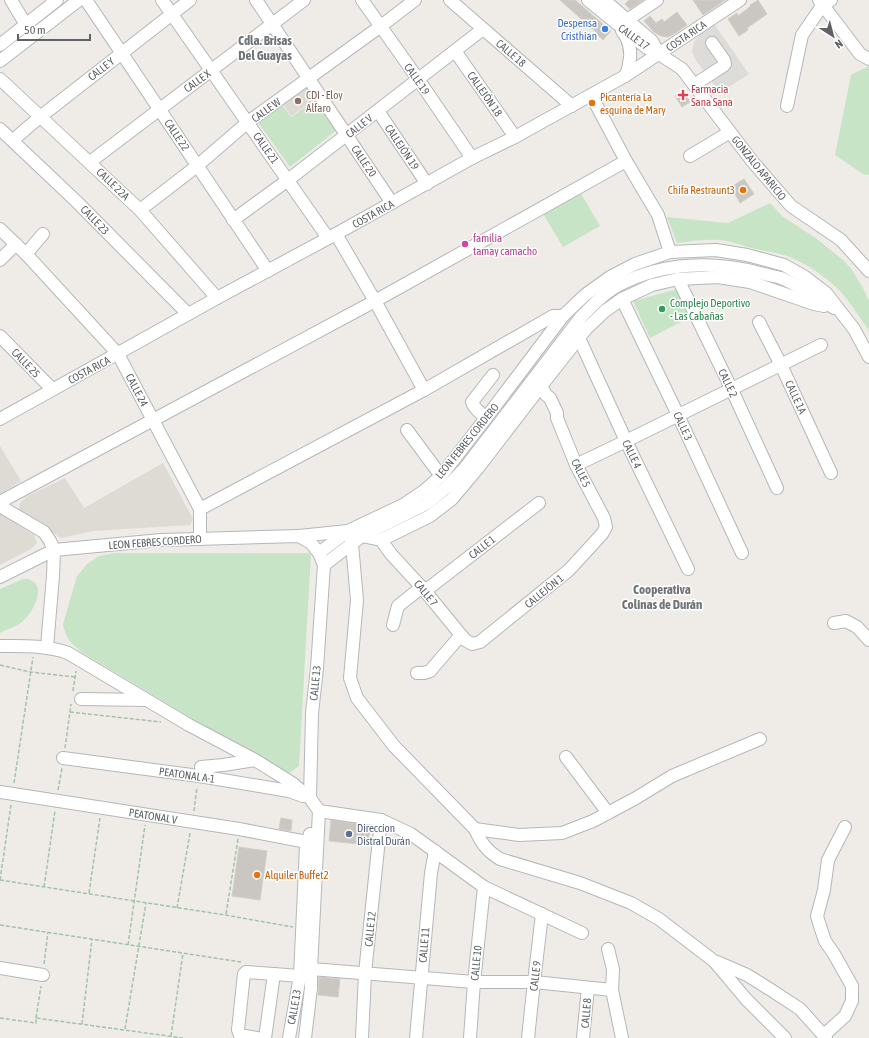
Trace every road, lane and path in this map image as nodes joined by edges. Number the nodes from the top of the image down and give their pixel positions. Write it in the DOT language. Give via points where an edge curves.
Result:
graph roads {
  1 [pos="10,0"];
  2 [pos="57,0"];
  3 [pos="79,0"];
  4 [pos="86,0"];
  5 [pos="162,0"];
  6 [pos="190,0"];
  7 [pos="256,0"];
  8 [pos="304,0"];
  9 [pos="362,0"];
  10 [pos="415,0"];
  11 [pos="450,0"];
  12 [pos="588,0"];
  13 [pos="604,0"];
  14 [pos="657,0"];
  15 [pos="740,0"];
  16 [pos="824,2"];
  17 [pos="172,14"];
  18 [pos="622,22"];
  19 [pos="272,24"];
  20 [pos="26,25"];
  21 [pos="380,26"];
  22 [pos="483,29"];
  23 [pos="712,43"];
  24 [pos="0,45"];
  25 [pos="455,51"];
  26 [pos="121,54"];
  27 [pos="659,54"];
  28 [pos="869,59"];
  29 [pos="0,61"];
  30 [pos="211,71"];
  31 [pos="625,76"];
  32 [pos="0,79"];
  33 [pos="309,79"];
  34 [pos="418,80"];
  35 [pos="694,85"];
  36 [pos="592,95"];
  37 [pos="572,106"];
  38 [pos="787,106"];
  39 [pos="159,109"];
  40 [pos="378,111"];
  41 [pos="40,117"];
  42 [pos="248,122"];
  43 [pos="0,129"];
  44 [pos="730,132"];
  45 [pos="347,135"];
  46 [pos="515,137"];
  47 [pos="13,140"];
  48 [pos="690,156"];
  49 [pos="472,158"];
  50 [pos="626,161"];
  51 [pos="90,162"];
  52 [pos="197,166"];
  53 [pos="288,180"];
  54 [pos="427,184"];
  55 [pos="392,203"];
  56 [pos="140,210"];
  57 [pos="233,220"];
  58 [pos="0,229"];
  59 [pos="43,234"];
  60 [pos="332,236"];
  61 [pos="16,244"];
  62 [pos="670,252"];
  63 [pos="26,254"];
  64 [pos="0,260"];
  65 [pos="869,269"];
  66 [pos="268,271"];
  67 [pos="678,279"];
  68 [pos="800,281"];
  69 [pos="217,298"];
  70 [pos="622,299"];
  71 [pos="375,301"];
  72 [pos="837,309"];
  73 [pos="188,314"];
  74 [pos="563,316"];
  75 [pos="759,322"];
  76 [pos="0,336"];
  77 [pos="579,338"];
  78 [pos="821,345"];
  79 [pos="118,354"];
  80 [pos="869,357"];
  81 [pos="781,365"];
  82 [pos="525,367"];
  83 [pos="492,374"];
  84 [pos="541,386"];
  85 [pos="52,389"];
  86 [pos="424,390"];
  87 [pos="732,390"];
  88 [pos="678,415"];
  89 [pos="486,418"];
  90 [pos="0,419"];
  91 [pos="154,420"];
  92 [pos="407,430"];
  93 [pos="626,441"];
  94 [pos="576,465"];
  95 [pos="831,474"];
  96 [pos="441,476"];
  97 [pos="777,488"];
  98 [pos="0,502"];
  99 [pos="539,503"];
  100 [pos="0,506"];
  101 [pos="200,509"];
  102 [pos="606,527"];
  103 [pos="348,531"];
  104 [pos="299,536"];
  105 [pos="362,536"];
  106 [pos="200,539"];
  107 [pos="381,540"];
  108 [pos="352,544"];
  109 [pos="54,550"];
  110 [pos="319,553"];
  111 [pos="742,553"];
  112 [pos="324,565"];
  113 [pos="688,569"];
  114 [pos="0,577"];
  115 [pos="424,589"];
  116 [pos="834,622"];
  117 [pos="392,625"];
  118 [pos="461,635"];
  119 [pos="869,640"];
  120 [pos="472,644"];
  121 [pos="0,646"];
  122 [pos="34,647"];
  123 [pos="48,647"];
  124 [pos="79,659"];
  125 [pos="0,665"];
  126 [pos="30,672"];
  127 [pos="417,673"];
  128 [pos="75,677"];
  129 [pos="75,696"];
  130 [pos="148,700"];
  131 [pos="70,712"];
  132 [pos="165,722"];
  133 [pos="760,739"];
  134 [pos="566,757"];
  135 [pos="63,758"];
  136 [pos="255,760"];
  137 [pos="200,772"];
  138 [pos="0,792"];
  139 [pos="12,794"];
  140 [pos="310,798"];
  141 [pos="57,801"];
  142 [pos="102,808"];
  143 [pos="319,811"];
  144 [pos="608,813"];
  145 [pos="147,815"];
  146 [pos="381,820"];
  147 [pos="192,822"];
  148 [pos="845,827"];
  149 [pos="475,829"];
  150 [pos="239,830"];
  151 [pos="307,842"];
  152 [pos="435,851"];
  153 [pos="0,880"];
  154 [pos="44,887"];
  155 [pos="484,887"];
  156 [pos="89,894"];
  157 [pos="134,901"];
  158 [pos="146,903"];
  159 [pos="309,905"];
  160 [pos="177,908"];
  161 [pos="542,914"];
  162 [pos="226,915"];
  163 [pos="0,925"];
  164 [pos="302,929"];
  165 [pos="582,933"];
  166 [pos="92,939"];
  167 [pos="128,945"];
  168 [pos="138,946"];
  169 [pos="608,949"];
  170 [pos="183,953"];
  171 [pos="714,961"];
  172 [pos="246,963"];
  173 [pos="0,968"];
  174 [pos="311,969"];
  175 [pos="365,973"];
  176 [pos="274,974"];
  177 [pos="43,975"];
  178 [pos="300,976"];
  179 [pos="421,978"];
  180 [pos="474,982"];
  181 [pos="534,982"];
  182 [pos="588,988"];
  183 [pos="612,990"];
  184 [pos="0,1018"];
  185 [pos="82,1024"];
  186 [pos="125,1030"];
  187 [pos="171,1036"];
  188 [pos="825,1037"];
  189 [pos="183,1038"];
  190 [pos="257,1038"];
  191 [pos="265,1038"];
  192 [pos="289,1038"];
  193 [pos="305,1038"];
  194 [pos="362,1038"];
  195 [pos="416,1038"];
  196 [pos="470,1038"];
  197 [pos="528,1038"];
  198 [pos="583,1038"];
  199 [pos="622,1038"];
  200 [pos="785,1038"];
  1 -- 20 [label="street"];
  2 -- 20 [label="street"];
  3 -- 29 [label="street"];
  4 -- 26 [label="street, CALLE 22"];
  5 -- 17 [label="street, CALLE 21"];
  6 -- 17 [label="street, CALLE Y"];
  7 -- 19 [label="street, CALLE 20"];
  8 -- 19 [label="street, CALLE X"];
  9 -- 21 [label="street, CALLE 19"];
  10 -- 21 [label="street, CALLE W"];
  11 -- 22 [label="street, CALLE 18"];
  12 -- 18 [label="street, CALLE 17"];
  13 -- 18 [label="street, CALLE 17"];
  14 -- 18 [label="street"];
  15 -- 27 [label="street, COSTA RICA"];
  16 -- 28 [label="street" via="860,54"];
  16 -- 38 [label="street" via="802,35"];
  17 -- 26 [label="street, CALLE Y"];
  17 -- 30 [label="street, CALLE 21"];
  18 -- 27 [label="street, CALLE 17" via="652,41"];
  18 -- 31 [label="street" via="630,48 630,62"];
  19 -- 30 [label="street, CALLE X"];
  19 -- 33 [label="street, CALLE 20"];
  20 -- 24 [label="street"];
  21 -- 33 [label="street, CALLE W"];
  21 -- 34 [label="street, CALLE 19"];
  22 -- 25 [label="street, CALLE V"];
  22 -- 37 [label="street, CALLE 18"];
  23 -- 35 [label="street" via="725,64"];
  25 -- 34 [label="street, CALLE V"];
  25 -- 46 [label="street, CALLEJÓN 18"];
  26 -- 39 [label="street, CALLE 22"];
  26 -- 41 [label="street, CALLE Y"];
  27 -- 31 [label="street, COSTA RICA"];
  27 -- 35 [label="street, GONZALO APARICIO" via="682,69"];
  30 -- 39 [label="street, CALLE X"];
  30 -- 42 [label="street, CALLE 21"];
  31 -- 36 [label="street, COSTA RICA"];
  32 -- 41 [label="street, CALLE 22A"];
  33 -- 42 [label="street, CALLE W"];
  33 -- 45 [label="street, CALLE 20"];
  34 -- 40 [label="street, CALLE V"];
  34 -- 49 [label="street, CALLE 19"];
  35 -- 44 [label="street, GONZALO APARICIO"];
  36 -- 37 [label="street, COSTA RICA"];
  36 -- 50 [label="street"];
  37 -- 46 [label="street, COSTA RICA"];
  39 -- 51 [label="street, CALLE X"];
  39 -- 52 [label="street, CALLE 22"];
  40 -- 45 [label="street, CALLE V"];
  40 -- 54 [label="street, CALLEJÓN 19"];
  41 -- 47 [label="street, CALLE Y"];
  41 -- 51 [label="street, CALLE 22A"];
  42 -- 52 [label="street, CALLE W"];
  42 -- 53 [label="street, CALLE 21"];
  43 -- 47 [label="street, CALLE 23"];
  44 -- 48 [label="street"];
  44 -- 65 [label="street, GONZALO APARICIO" via="791,206 841,240"];
  45 -- 53 [label="street, CALLE V"];
  45 -- 55 [label="street, CALLE 20"];
  46 -- 49 [label="street, COSTA RICA"];
  47 -- 73 [label="street, CALLE 23"];
  49 -- 54 [label="street, COSTA RICA"];
  50 -- 62 [label="street" via="658,214"];
  50 -- 71 [label="street"];
  51 -- 56 [label="street, CALLE 22A"];
  52 -- 56 [label="street, CALLE W"];
  52 -- 57 [label="street, CALLE 22"];
  53 -- 57 [label="street, CALLE V"];
  53 -- 60 [label="street, CALLE 21"];
  54 -- 55 [label="street, COSTA RICA"];
  55 -- 60 [label="street, COSTA RICA"];
  56 -- 69 [label="street, CALLE 22A"];
  57 -- 66 [label="street, CALLE 22"];
  58 -- 61 [label="street, CALLE 24"];
  59 -- 63 [label="street"];
  60 -- 66 [label="street, COSTA RICA"];
  60 -- 71 [label="street, CALLE 21"];
  61 -- 63 [label="street, CALLE 24"];
  61 -- 64 [label="street"];
  62 -- 68 [label="street, LEON FEBRES CORDERO" via="716,250 747,255 784,265"];
  62 -- 74 [label="street, LEON FEBRES CORDERO" via="635,264 610,277 585,295"];
  63 -- 79 [label="street, CALLE 24"];
  66 -- 69 [label="street, COSTA RICA"];
  67 -- 70 [label="street" via="652,285"];
  67 -- 72 [label="street" via="718,277 750,282 814,304"];
  67 -- 87 [label="street, CALLE 2"];
  68 -- 72 [label="street, LEON FEBRES CORDERO" via="826,293"];
  68 -- 84 [label="street, LEON FEBRES CORDERO" via="744,269 707,265 678,266 620,284 600,298 581,317"];
  69 -- 73 [label="street, COSTA RICA"];
  70 -- 77 [label="street" via="605,311"];
  70 -- 88 [label="street, CALLE 3"];
  71 -- 86 [label="street, CALLE 21"];
  71 -- 91 [label="street"];
  72 -- 80 [label="street, LEON FEBRES CORDERO" via="854,329"];
  73 -- 79 [label="street, COSTA RICA"];
  74 -- 82 [label="street, LEON FEBRES CORDERO"];
  74 -- 86 [label="street" via="553,316"];
  75 -- 81 [label="street, CALLE 1A"];
  76 -- 85 [label="street, CALLE 25"];
  77 -- 84 [label="street"];
  77 -- 93 [label="street, CALLE 4"];
  78 -- 81 [label="street"];
  79 -- 85 [label="street, COSTA RICA"];
  79 -- 91 [label="street, CALLE 24"];
  81 -- 87 [label="street"];
  81 -- 95 [label="street, CALLE 1A"];
  82 -- 84 [label="street, CALLE 5"];
  82 -- 89 [label="street, LEON FEBRES CORDERO"];
  83 -- 89 [label="street" via="472,402"];
  84 -- 94 [label="street, CALLE 5" via="557,413"];
  84 -- 105 [label="street, LEON FEBRES CORDERO" via="447,487 426,504"];
  84 -- 107 [label="street" via="452,499 430,516"];
  85 -- 90 [label="street, COSTA RICA"];
  86 -- 101 [label="street"];
  87 -- 88 [label="street"];
  87 -- 97 [label="street, CALLE 2"];
  88 -- 93 [label="street"];
  88 -- 111 [label="street, CALLE 3"];
  89 -- 96 [label="street, LEON FEBRES CORDERO"];
  91 -- 98 [label="street"];
  91 -- 101 [label="street, CALLE 24"];
  92 -- 96 [label="street"];
  93 -- 94 [label="street"];
  93 -- 113 [label="street, CALLE 4"];
  94 -- 102 [label="street, CALLE 5" via="604,518"];
  96 -- 103 [label="street, LEON FEBRES CORDERO" via="403,505"];
  99 -- 115 [label="street, CALLE 1"];
  100 -- 109 [label="street" via="44,532"];
  101 -- 106 [label="street, CALLE 24"];
  102 -- 120 [label="street, CALLEJÓN 1" via="569,570 480,642"];
  103 -- 104 [label="street, LEON FEBRES CORDERO"];
  103 -- 108 [label="street"];
  103 -- 110 [label="street, LEON FEBRES CORDERO"];
  104 -- 106 [label="street, LEON FEBRES CORDERO"];
  104 -- 110 [label="street" via="312,543"];
  105 -- 107 [label="street"];
  105 -- 108 [label="street, LEON FEBRES CORDERO"];
  106 -- 109 [label="street, LEON FEBRES CORDERO"];
  107 -- 115 [label="street, CALLE 7"];
  108 -- 112 [label="street, LEON FEBRES CORDERO"];
  108 -- 149 [label="street" via="357,600 350,678 357,698 394,746"];
  109 -- 114 [label="street, LEON FEBRES CORDERO"];
  109 -- 123 [label="street"];
  110 -- 112 [label="street, CALLE 13"];
  112 -- 140 [label="street, CALLE 13" via="312,713"];
  115 -- 117 [label="street, CALLE 1" via="398,606"];
  115 -- 118 [label="street, CALLE 7"];
  116 -- 119 [label="street" via="846,621 857,627"];
  118 -- 120 [label="street, CALLE 7"];
  118 -- 127 [label="street" via="430,671"];
  121 -- 122 [label="street"];
  122 -- 123 [label="street"];
  122 -- 126 [label="path"];
  123 -- 124 [label="street"];
  124 -- 128 [label="path"];
  124 -- 130 [label="street"];
  125 -- 126 [label="path"];
  126 -- 128 [label="path"];
  126 -- 139 [label="path"];
  128 -- 129 [label="path"];
  129 -- 130 [label="street"];
  129 -- 131 [label="path"];
  130 -- 136 [label="street"];
  131 -- 132 [label="path"];
  131 -- 135 [label="path"];
  133 -- 144 [label="street" via="672,776"];
  134 -- 144 [label="street"];
  135 -- 137 [label="street, PEATONAL A-1"];
  135 -- 141 [label="path"];
  136 -- 137 [label="street"];
  136 -- 140 [label="street" via="292,783"];
  137 -- 140 [label="street, PEATONAL A-1"];
  137 -- 147 [label="path"];
  138 -- 139 [label="street, PEATONAL V"];
  139 -- 141 [label="street, PEATONAL V"];
  139 -- 153 [label="path"];
  140 -- 143 [label="street"];
  141 -- 142 [label="street, PEATONAL V"];
  141 -- 154 [label="path"];
  142 -- 145 [label="street, PEATONAL V"];
  142 -- 156 [label="path"];
  143 -- 146 [label="street"];
  143 -- 151 [label="street, CALLE 13"];
  143 -- 159 [label="street, CALLE 13"];
  144 -- 149 [label="street" via="593,822 562,833 519,835"];
  145 -- 147 [label="street, PEATONAL V"];
  145 -- 157 [label="path"];
  146 -- 152 [label="street" via="411,834"];
  146 -- 175 [label="street, CALLE 12"];
  147 -- 150 [label="street, PEATONAL V"];
  147 -- 160 [label="path"];
  148 -- 188 [label="street" via="828,860 817,916 825,941 852,986 852,1001 845,1016"];
  149 -- 171 [label="street" via="479,840 490,853 500,859 580,883 631,903 659,919"];
  150 -- 151 [label="street, PEATONAL V"];
  150 -- 162 [label="path"];
  151 -- 159 [label="street, CALLE 13"];
  152 -- 155 [label="street"];
  152 -- 179 [label="street, CALLE 11"];
  153 -- 154 [label="path"];
  154 -- 156 [label="path"];
  155 -- 161 [label="street"];
  155 -- 180 [label="street, CALLE 10"];
  156 -- 157 [label="path"];
  157 -- 158 [label="path"];
  157 -- 167 [label="path"];
  158 -- 160 [label="path"];
  158 -- 168 [label="path"];
  159 -- 164 [label="street, CALLE 13"];
  159 -- 174 [label="street, CALLE 13"];
  160 -- 162 [label="path"];
  161 -- 165 [label="street"];
  161 -- 181 [label="street, CALLE 9"];
  162 -- 164 [label="path"];
  163 -- 166 [label="path"];
  164 -- 178 [label="street, CALLE 13"];
  166 -- 167 [label="path"];
  166 -- 185 [label="path"];
  167 -- 168 [label="path"];
  168 -- 170 [label="path"];
  168 -- 186 [label="path"];
  169 -- 183 [label="street" via="613,969"];
  170 -- 172 [label="path"];
  170 -- 187 [label="path"];
  171 -- 188 [label="street" via="747,975 800,1009"];
  171 -- 200 [label="street" via="746,999"];
  173 -- 177 [label="street"];
  174 -- 175 [label="street"];
  174 -- 193 [label="street, CALLE 13"];
  175 -- 179 [label="street"];
  175 -- 194 [label="street, CALLE 12"];
  176 -- 178 [label="street"];
  176 -- 190 [label="street" via="244,974 238,1030 240,1035"];
  176 -- 191 [label="street"];
  178 -- 192 [label="street, CALLE 13"];
  179 -- 180 [label="street"];
  179 -- 195 [label="street, CALLE 11"];
  180 -- 181 [label="street"];
  180 -- 196 [label="street, CALLE 10"];
  181 -- 182 [label="street"];
  181 -- 197 [label="street, CALLE 9"];
  182 -- 183 [label="street"];
  182 -- 198 [label="street, CALLE 8"];
  183 -- 199 [label="street"];
  184 -- 185 [label="path" via="36,1023 36,1018"];
  185 -- 186 [label="path"];
  186 -- 187 [label="path"];
  187 -- 189 [label="path"];
}
